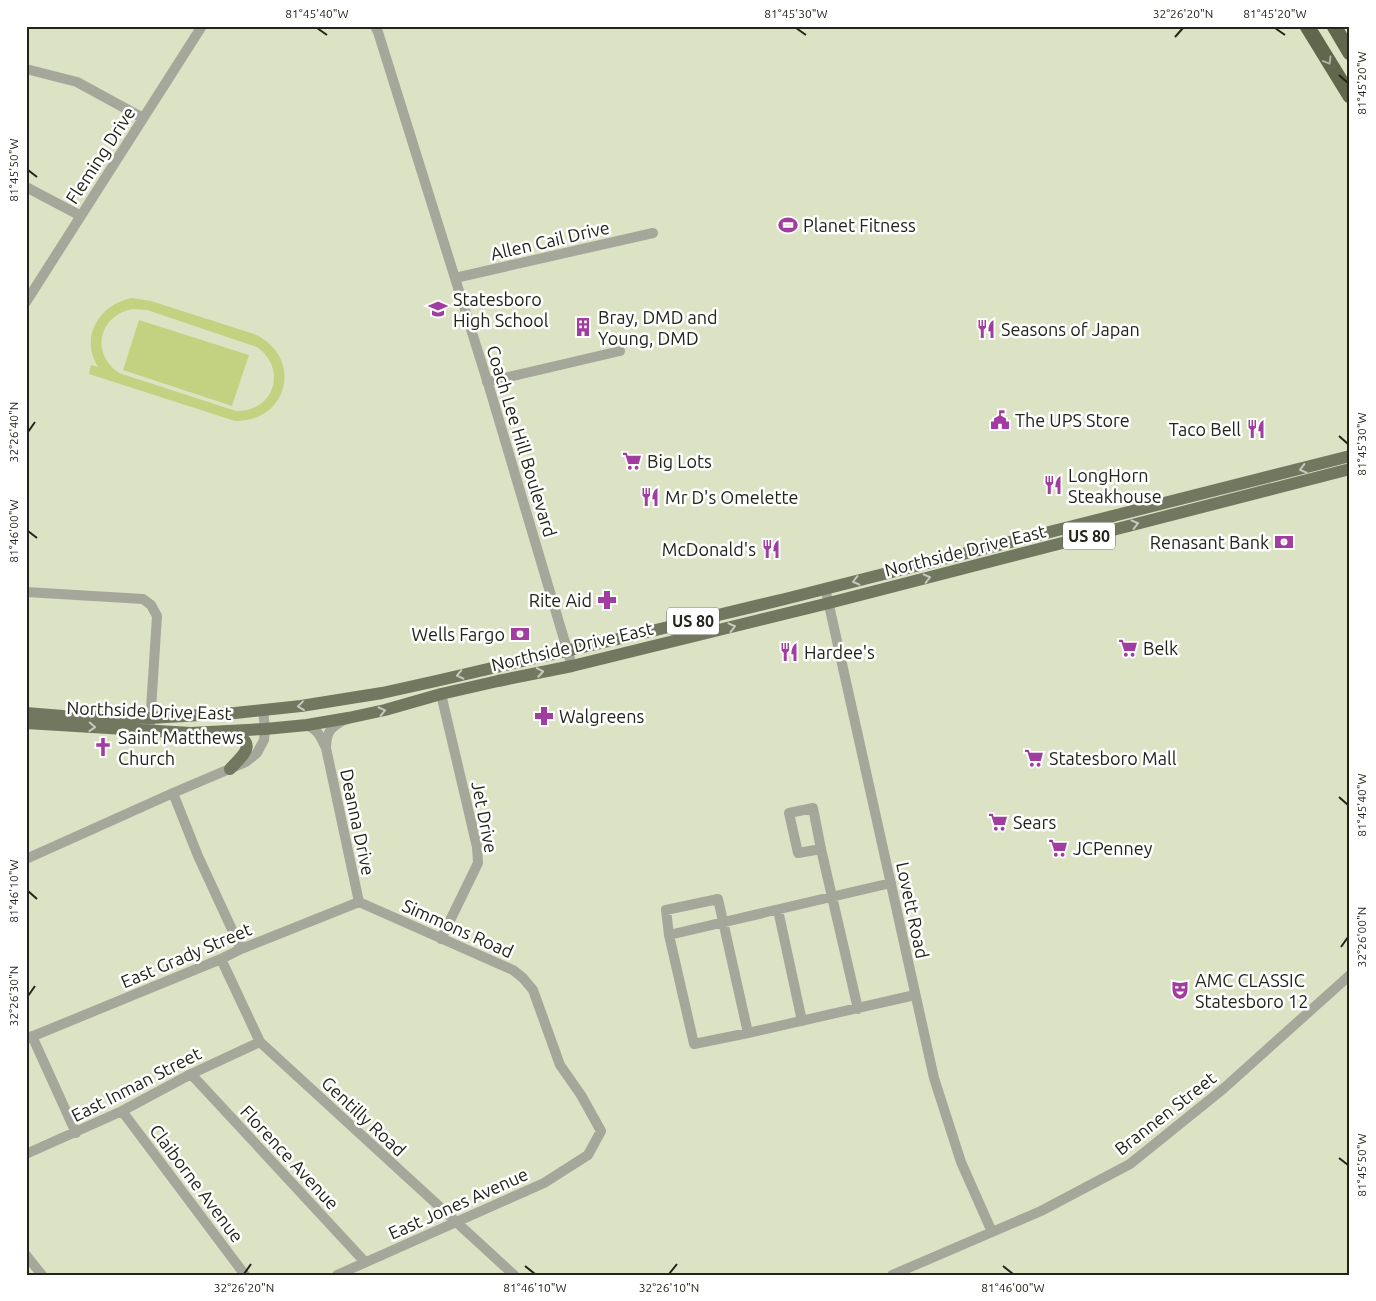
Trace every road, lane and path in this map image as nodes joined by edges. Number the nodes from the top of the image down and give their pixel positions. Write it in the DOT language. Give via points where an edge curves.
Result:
graph roads {
  1 [pos="202,26"];
  2 [pos="374,26"];
  3 [pos="1307,26"];
  4 [pos="1334,26"];
  5 [pos="1350,53"];
  6 [pos="26,69"];
  7 [pos="1350,96"];
  8 [pos="143,118"];
  9 [pos="26,187"];
  10 [pos="81,216"];
  11 [pos="653,233"];
  12 [pos="455,278"];
  13 [pos="26,302"];
  14 [pos="620,351"];
  15 [pos="487,382"];
  16 [pos="1350,456"];
  17 [pos="1350,469"];
  18 [pos="826,588"];
  19 [pos="26,592"];
  20 [pos="829,603"];
  21 [pos="568,650"];
  22 [pos="572,666"];
  23 [pos="441,694"];
  24 [pos="263,710"];
  25 [pos="27,717"];
  26 [pos="348,718"];
  27 [pos="150,724"];
  28 [pos="307,725"];
  29 [pos="265,729"];
  30 [pos="231,731"];
  31 [pos="326,748"];
  32 [pos="230,769"];
  33 [pos="173,793"];
  34 [pos="821,849"];
  35 [pos="26,859"];
  36 [pos="890,883"];
  37 [pos="832,898"];
  38 [pos="359,902"];
  39 [pos="778,910"];
  40 [pos="723,922"];
  41 [pos="670,935"];
  42 [pos="441,939"];
  43 [pos="241,949"];
  44 [pos="221,959"];
  45 [pos="1350,975"];
  46 [pos="915,995"];
  47 [pos="858,1009"];
  48 [pos="802,1021"];
  49 [pos="748,1033"];
  50 [pos="29,1037"];
  51 [pos="260,1042"];
  52 [pos="191,1074"];
  53 [pos="122,1111"];
  54 [pos="76,1133"];
  55 [pos="26,1154"];
  56 [pos="588,1155"];
  57 [pos="455,1222"];
  58 [pos="992,1232"];
  59 [pos="26,1255"];
  60 [pos="365,1262"];
  61 [pos="42,1275"];
  62 [pos="245,1275"];
  63 [pos="337,1275"];
  64 [pos="514,1275"];
  65 [pos="892,1275"];
  1 -- 8 [label="street, Fleming Drive"];
  2 -- 12 [label="street, Coach Lee Hill Boulevard"];
  3 -- 7 [label="highway, one-way"];
  4 -- 5 [label="highway"];
  6 -- 8 [label="street" via="77,82"];
  8 -- 10 [label="street, Fleming Drive"];
  9 -- 10 [label="street"];
  10 -- 13 [label="street, Fleming Drive"];
  11 -- 12 [label="street, Allen Cail Drive"];
  12 -- 15 [label="street, Coach Lee Hill Boulevard"];
  14 -- 15 [label="street"];
  15 -- 21 [label="street, Coach Lee Hill Boulevard"];
  16 -- 18 [label="main road, Northside Drive East / US 80, one-way"];
  20 -- 17 [label="main road, Northside Drive East / US 80, one-way"];
  18 -- 20 [label="street, Lovett Road"];
  18 -- 21 [label="main road, Northside Drive East / US 80"];
  19 -- 27 [label="street" via="143,599 151,605 157,616"];
  22 -- 20 [label="main road, Northside Drive East / US 80, one-way"];
  20 -- 36 [label="street, Lovett Road"];
  21 -- 22 [label="street, Coach Lee Hill Boulevard"];
  21 -- 24 [label="main road, Northside Drive East / US 80, one-way" via="382,693"];
  23 -- 22 [label="main road, Northside Drive East / US 80, one-way"];
  26 -- 23 [label="main road, Northside Drive East / US 80, one-way"];
  23 -- 42 [label="street, Jet Drive" via="478,863"];
  24 -- 27 [label="main road, Northside Drive East / US 80"];
  24 -- 29 [label="street"];
  25 -- 27 [label="main road, Northside Drive East / US 80"];
  26 -- 28 [label="main road, Northside Drive East / US 80"];
  26 -- 31 [label="street, Deanna Drive" via="330,730"];
  27 -- 30 [label="main road, Northside Drive East / US 80" via="191,732"];
  28 -- 29 [label="main road, Northside Drive East / US 80"];
  28 -- 31 [label="street, Deanna Drive" via="315,729"];
  29 -- 30 [label="main road, Northside Drive East / US 80"];
  29 -- 32 [label="street" via="264,740 257,753"];
  30 -- 32 [label="main road" via="244,738 247,748"];
  31 -- 38 [label="street, Deanna Drive"];
  32 -- 33 [label="street"];
  33 -- 35 [label="street"];
  33 -- 43 [label="street"];
  34 -- 34 [label="street" via="813,808 789,813 798,853"];
  34 -- 37 [label="street"];
  36 -- 37 [label="street"];
  36 -- 46 [label="street, Lovett Road"];
  37 -- 39 [label="street"];
  37 -- 47 [label="street"];
  38 -- 42 [label="street, Simmons Road"];
  38 -- 43 [label="street, East Grady Street"];
  39 -- 40 [label="street"];
  39 -- 48 [label="street"];
  40 -- 41 [label="street"];
  40 -- 41 [label="street" via="718,899 666,910"];
  40 -- 49 [label="street"];
  41 -- 49 [label="street" via="694,1044"];
  42 -- 56 [label="street, Simmons Road" via="513,970 533,990 560,1065 601,1131"];
  43 -- 44 [label="street, East Grady Street"];
  44 -- 50 [label="street, East Grady Street"];
  44 -- 51 [label="street, Gentilly Road"];
  45 -- 58 [label="street, Brannen Street" via="1223,1089 1130,1164 1041,1211"];
  46 -- 47 [label="street"];
  46 -- 58 [label="street, Lovett Road" via="945,1114 961,1162"];
  47 -- 48 [label="street"];
  48 -- 49 [label="street"];
  50 -- 54 [label="street"];
  51 -- 52 [label="street, East Inman Street"];
  51 -- 57 [label="street, Gentilly Road"];
  52 -- 53 [label="street, East Inman Street"];
  52 -- 60 [label="street, Florence Avenue"];
  53 -- 54 [label="street, East Inman Street"];
  53 -- 62 [label="street, Claiborne Avenue"];
  54 -- 55 [label="street, East Inman Street"];
  56 -- 57 [label="street, East Jones Avenue" via="544,1183"];
  57 -- 60 [label="street, East Jones Avenue"];
  57 -- 64 [label="street, Gentilly Road"];
  58 -- 65 [label="street, Brannen Street"];
  59 -- 61 [label="street"];
  60 -- 63 [label="street, East Jones Avenue"];
}
